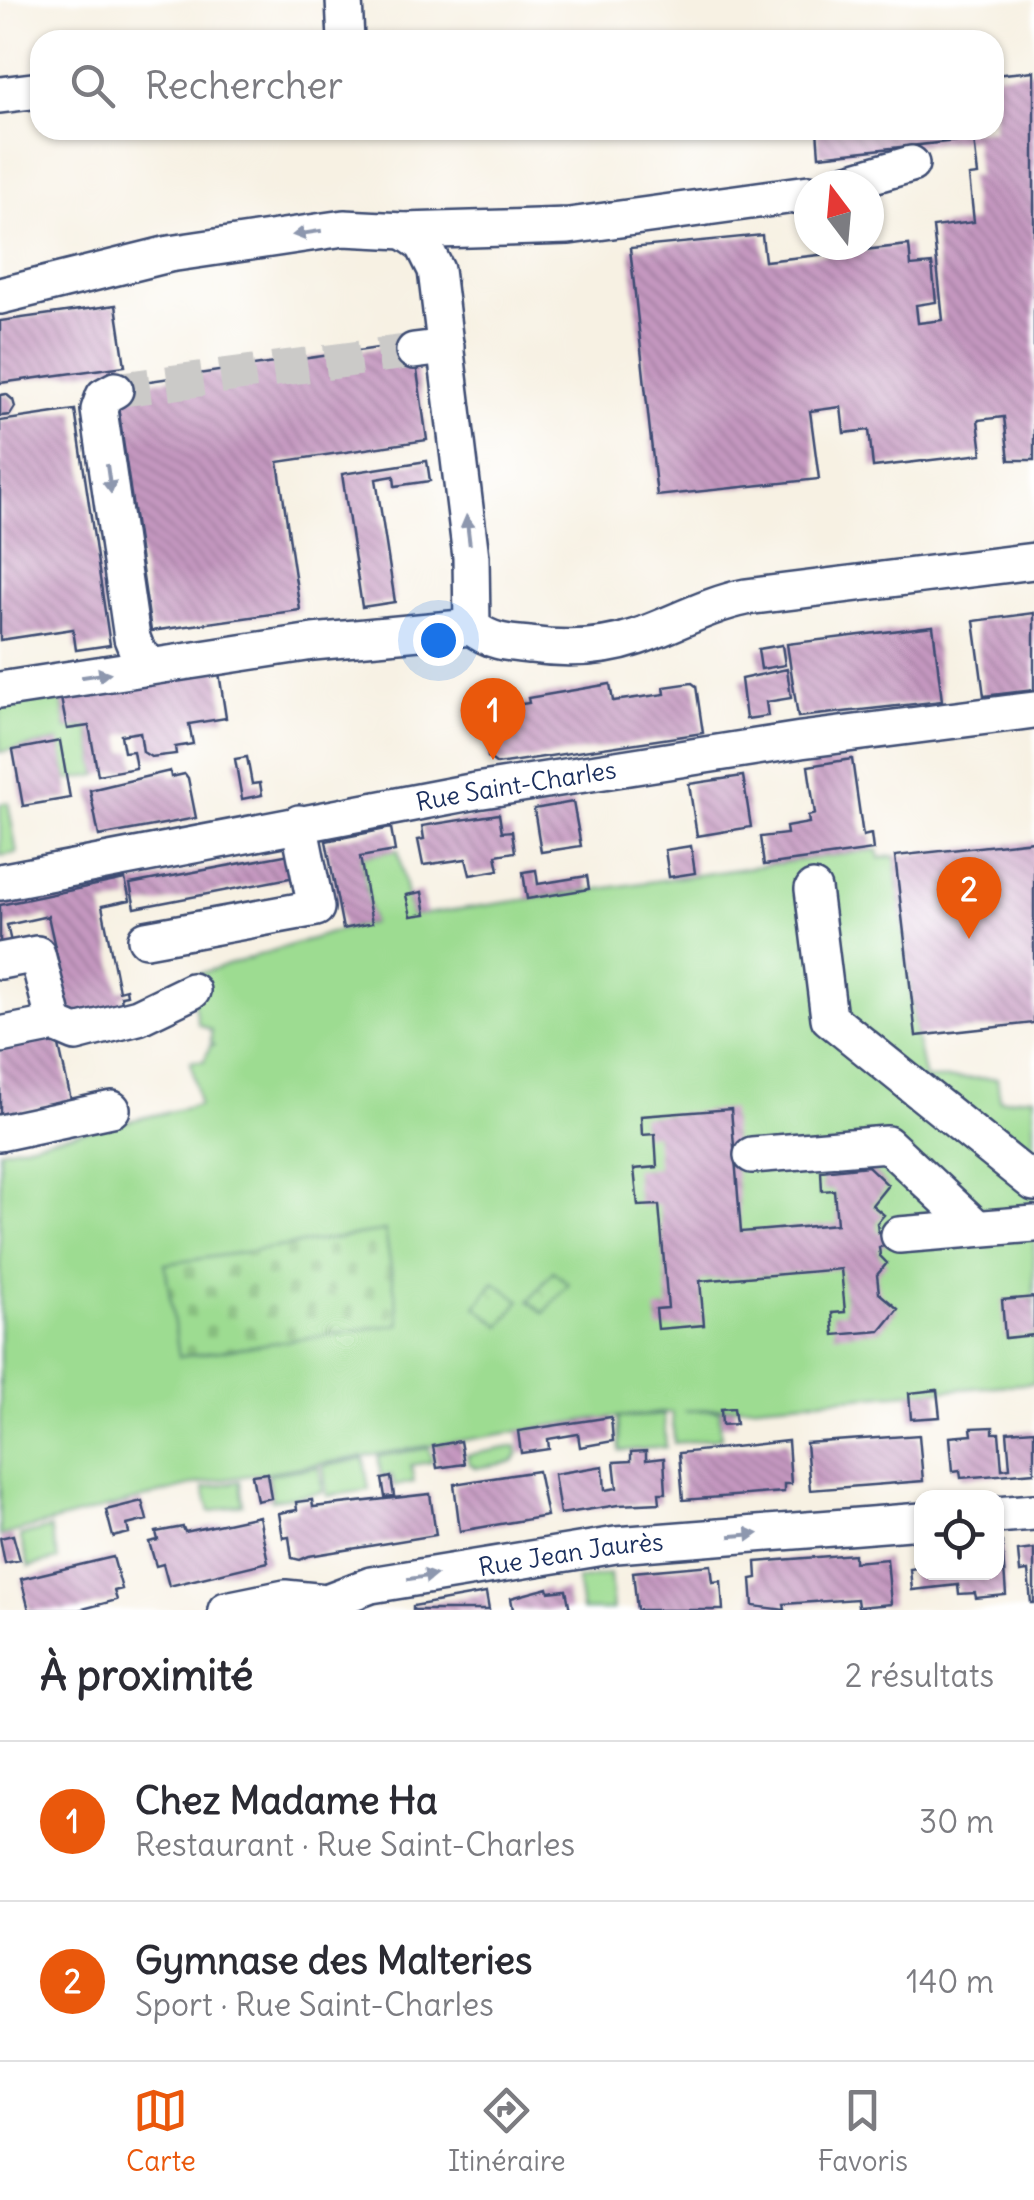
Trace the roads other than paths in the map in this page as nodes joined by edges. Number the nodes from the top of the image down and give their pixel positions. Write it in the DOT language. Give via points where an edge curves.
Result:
graph roads {
  1 [pos="344,0"];
  2 [pos="346,30"];
  3 [pos="30,91"];
  4 [pos="0,95"];
  5 [pos="911,164"];
  6 [pos="884,172"];
  7 [pos="794,195"];
  8 [pos="404,232"];
  9 [pos="0,296"];
  10 [pos="115,390"];
  11 [pos="1034,561"];
  12 [pos="472,627"];
  13 [pos="152,666"];
  14 [pos="0,690"];
  15 [pos="1034,710"];
  16 [pos="299,822"];
  17 [pos="0,882"];
  18 [pos="813,889"];
  19 [pos="146,939"];
  20 [pos="0,961"];
  21 [pos="192,991"];
  22 [pos="55,1024"];
  23 [pos="0,1035"];
  24 [pos="112,1110"];
  25 [pos="0,1133"];
  26 [pos="752,1154"];
  27 [pos="1034,1183"];
  28 [pos="1034,1224"];
  29 [pos="977,1228"];
  30 [pos="899,1235"];
  31 [pos="1034,1512"];
  32 [pos="1004,1514"];
  33 [pos="914,1522"];
  34 [pos="226,1610"];
  1 -- 2 [label="street"];
  3 -- 4 [label="street"];
  5 -- 6 [label="street"];
  7 -- 8 [label="street" via="569,226"];
  8 -- 9 [label="street, one-way" via="344,228 169,254"];
  12 -- 8 [label="street, one-way" via="471,558 430,349 436,270 422,244"];
  10 -- 13 [label="street, one-way" via="99,410 132,638"];
  11 -- 12 [label="street" via="746,597 634,638 575,649 486,638"];
  12 -- 13 [label="street"];
  14 -- 13 [label="street, one-way"];
  15 -- 16 [label="street, Rue Saint-Charles" via="783,743"];
  16 -- 17 [label="street, Rue Saint-Charles"];
  16 -- 19 [label="street" via="316,908"];
  18 -- 27 [label="street" via="830,1018"];
  20 -- 22 [label="street" via="38,954"];
  21 -- 22 [label="street" via="138,1018 76,1033"];
  22 -- 23 [label="street"];
  24 -- 25 [label="street"];
  26 -- 29 [label="street" via="887,1144"];
  28 -- 29 [label="street"];
  29 -- 30 [label="street"];
  31 -- 32 [label="street"];
  34 -- 33 [label="street, Rue Jean Jaurès, one-way" via="286,1598 326,1602 371,1585 616,1546"];
}
